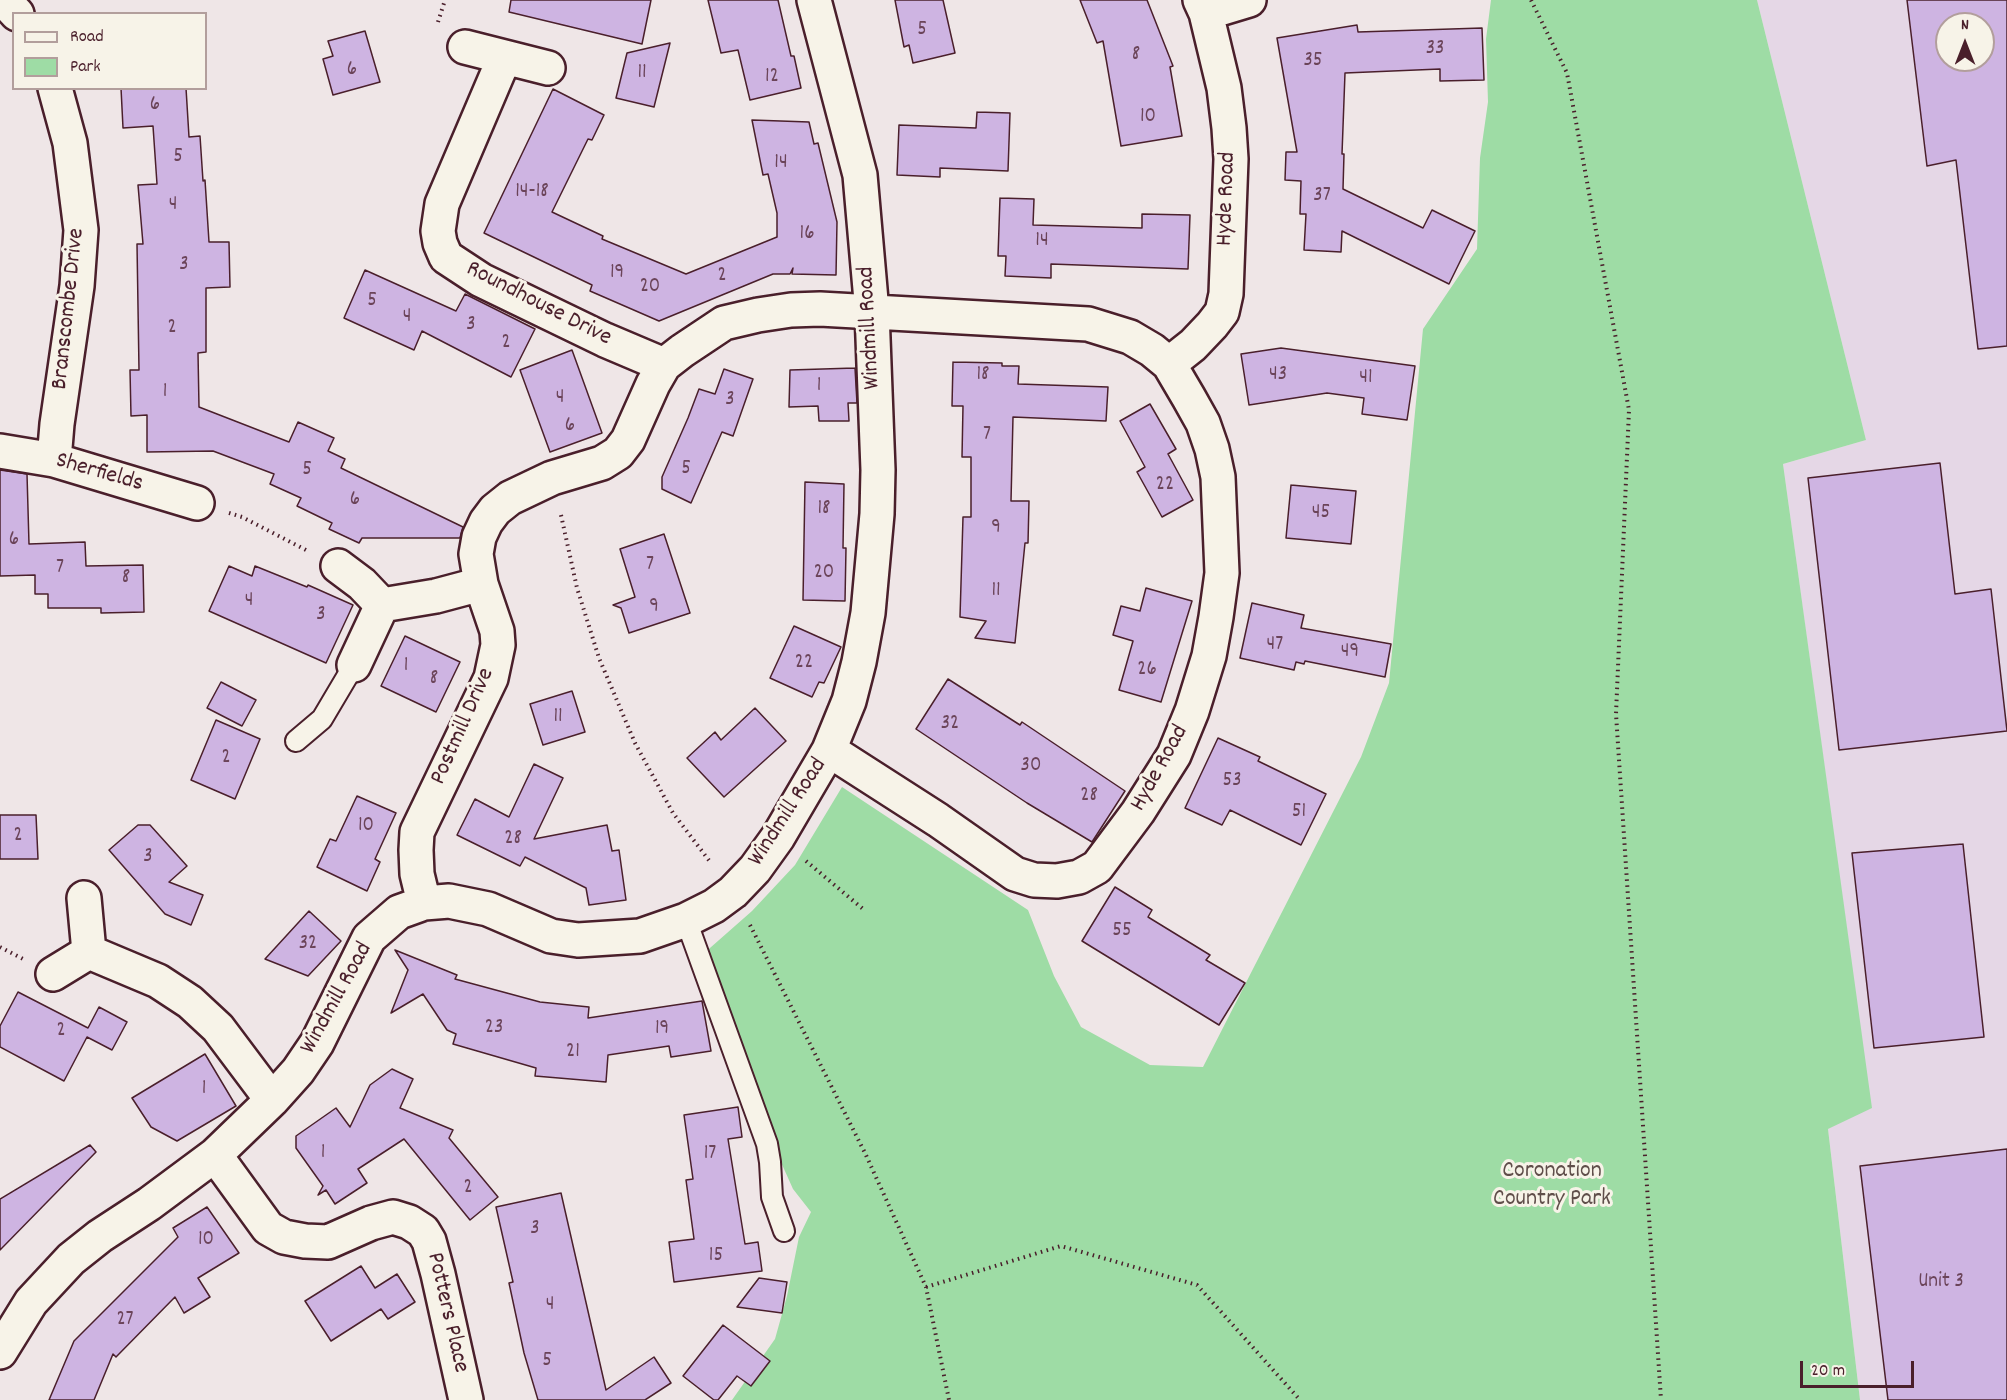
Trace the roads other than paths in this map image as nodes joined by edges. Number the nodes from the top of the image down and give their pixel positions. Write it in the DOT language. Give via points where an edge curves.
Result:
graph roads {
  1 [pos="4,0"];
  2 [pos="814,0"];
  3 [pos="1249,0"];
  4 [pos="1203,7"];
  5 [pos="15,12"];
  6 [pos="465,47"];
  7 [pos="506,58"];
  8 [pos="548,68"];
  9 [pos="56,90"];
  10 [pos="872,312"];
  11 [pos="1169,364"];
  12 [pos="664,365"];
  13 [pos="0,451"];
  14 [pos="54,460"];
  15 [pos="197,503"];
  16 [pos="338,566"];
  17 [pos="481,584"];
  18 [pos="382,605"];
  19 [pos="354,665"];
  20 [pos="296,741"];
  21 [pos="829,750"];
  22 [pos="84,898"];
  23 [pos="424,903"];
  24 [pos="686,920"];
  25 [pos="89,951"];
  26 [pos="53,974"];
  27 [pos="272,1100"];
  28 [pos="215,1155"];
  29 [pos="784,1231"];
  30 [pos="0,1352"];
  31 [pos="466,1400"];
  1 -- 5 [label="street"];
  2 -- 10 [label="street, Windmill Road" via="860,175"];
  3 -- 4 [label="street, Hyde Road"];
  4 -- 11 [label="street, Hyde Road" via="1230,128 1226,294 1222,312 1212,325"];
  6 -- 7 [label="street"];
  7 -- 8 [label="street"];
  7 -- 12 [label="street, Roundhouse Drive" via="442,204 438,231 446,257 481,280"];
  9 -- 14 [label="street, Branscombe Drive" via="70,143 81,230"];
  10 -- 11 [label="street, Hyde Road" via="1088,324 1130,337"];
  10 -- 12 [label="street, Postmill Drive" via="791,310 724,323"];
  10 -- 21 [label="street, Windmill Road" via="878,470 868,613 849,701"];
  11 -- 21 [label="street, Hyde Road" via="1203,423 1218,477 1222,573 1216,617 1209,656 1174,755 1097,867 1079,877 1057,882 1015,874"];
  12 -- 17 [label="street, Postmill Drive" via="618,453 602,463 552,478 510,498 495,510 479,537 476,554"];
  13 -- 14 [label="street, Sherfields"];
  14 -- 15 [label="street, Sherfields"];
  16 -- 18 [label="street"];
  17 -- 18 [label="street"];
  17 -- 23 [label="street, Postmill Drive" via="498,645 490,678 417,832 417,874"];
  18 -- 19 [label="street"];
  19 -- 20 [label="lane" via="322,719"];
  21 -- 24 [label="street, Windmill Road" via="755,869 733,892"];
  22 -- 25 [label="street"];
  23 -- 24 [label="street, Windmill Road" via="470,904 551,936 578,940 640,936"];
  23 -- 27 [label="street, Windmill Road" via="399,912 369,938 317,1043"];
  24 -- 29 [label="lane" via="766,1144 772,1197"];
  25 -- 26 [label="street"];
  25 -- 27 [label="street" via="158,981 190,1002 218,1028"];
  27 -- 28 [label="street, Windmill Road"];
  28 -- 30 [label="street, Windmill Road" via="71,1259 31,1302"];
  28 -- 31 [label="street, Potters Place" via="268,1228 285,1237 328,1242 393,1217 423,1231 438,1274"];
}
